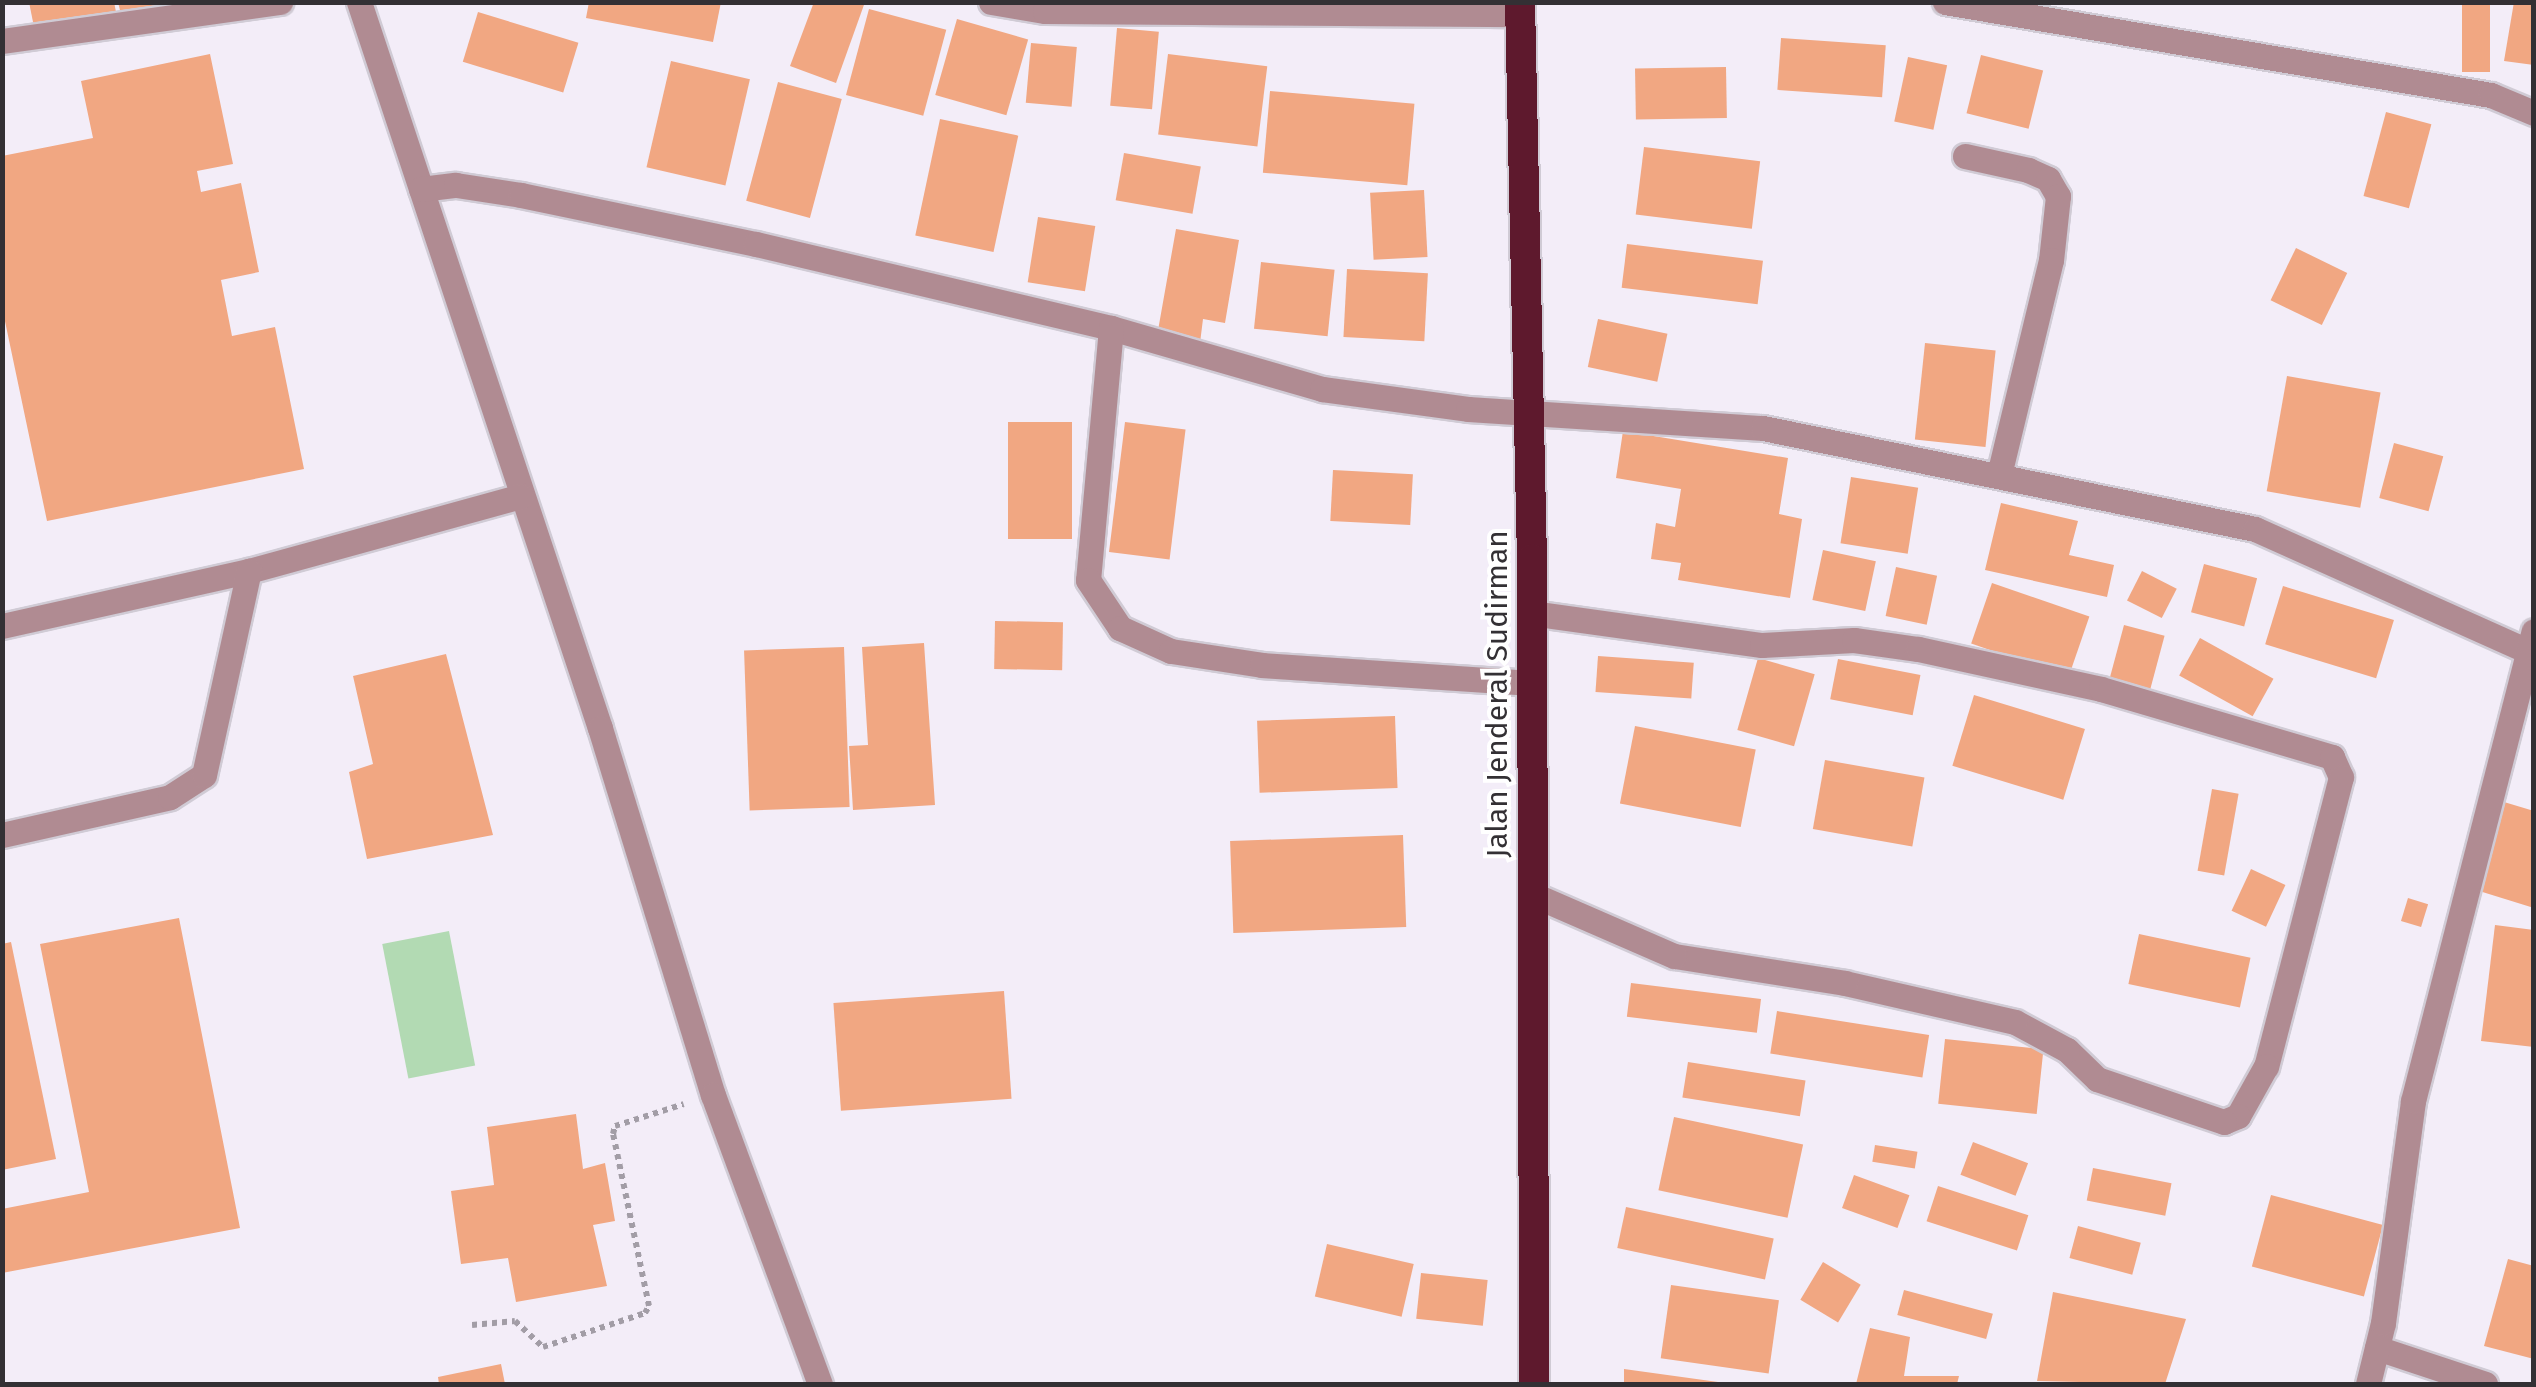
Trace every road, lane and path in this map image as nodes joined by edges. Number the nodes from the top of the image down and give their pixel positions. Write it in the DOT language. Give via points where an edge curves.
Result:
graph roads {
  1 [pos="280,2"];
  2 [pos="358,2"];
  3 [pos="991,2"];
  4 [pos="1945,2"];
  5 [pos="1520,8"];
  6 [pos="2,41"];
  7 [pos="2534,113"];
  8 [pos="1965,156"];
  9 [pos="420,189"];
  10 [pos="1112,328"];
  11 [pos="1530,413"];
  12 [pos="1999,475"];
  13 [pos="521,496"];
  14 [pos="250,571"];
  15 [pos="1531,614"];
  16 [pos="2,626"];
  17 [pos="2531,646"];
  18 [pos="1530,683"];
  19 [pos="2,835"];
  20 [pos="1534,895"];
  21 [pos="714,1095"];
  22 [pos="472,1326"];
  23 [pos="2377,1348"];
  24 [pos="820,1384"];
  25 [pos="1534,1384"];
  26 [pos="2368,1384"];
  27 [pos="2485,1384"];
  1 -- 6 [label="street"];
  2 -- 9 [label="street"];
  3 -- 5 [label="street" via="1096,12"];
  4 -- 7 [label="street" via="2472,91"];
  5 -- 11 [label="highway, Jalan Jenderal Sudirman"];
  8 -- 12 [label="street" via="2028,170 2048,179 2058,196 2051,260"];
  9 -- 10 [label="street" via="456,185 521,195"];
  9 -- 13 [label="street"];
  10 -- 11 [label="street" via="1322,389"];
  10 -- 18 [label="street" via="1088,580 1120,628 1171,651 1262,665"];
  11 -- 12 [label="street" via="1762,428"];
  11 -- 15 [label="highway, Jalan Jenderal Sudirman"];
  12 -- 17 [label="street" via="2254,529"];
  13 -- 14 [label="street"];
  13 -- 21 [label="street"];
  14 -- 16 [label="street"];
  14 -- 19 [label="street" via="204,775 170,797"];
  15 -- 18 [label="highway, Jalan Jenderal Sudirman"];
  15 -- 20 [label="street" via="1762,644 1854,640 1918,650 2101,689 2332,757 2341,777 2266,1066 2238,1116 2224,1122 2097,1079 2067,1050 2015,1022 1845,983 1674,956"];
  17 -- 23 [label="street" via="2413,1101"];
  18 -- 20 [label="highway, Jalan Jenderal Sudirman"];
  20 -- 25 [label="highway, Jalan Jenderal Sudirman"];
  21 -- 22 [label="path" via="615,1126 612,1134 650,1306 644,1313 543,1347 515,1321"];
  21 -- 24 [label="street"];
  23 -- 26 [label="street"];
  23 -- 27 [label="street"];
}
